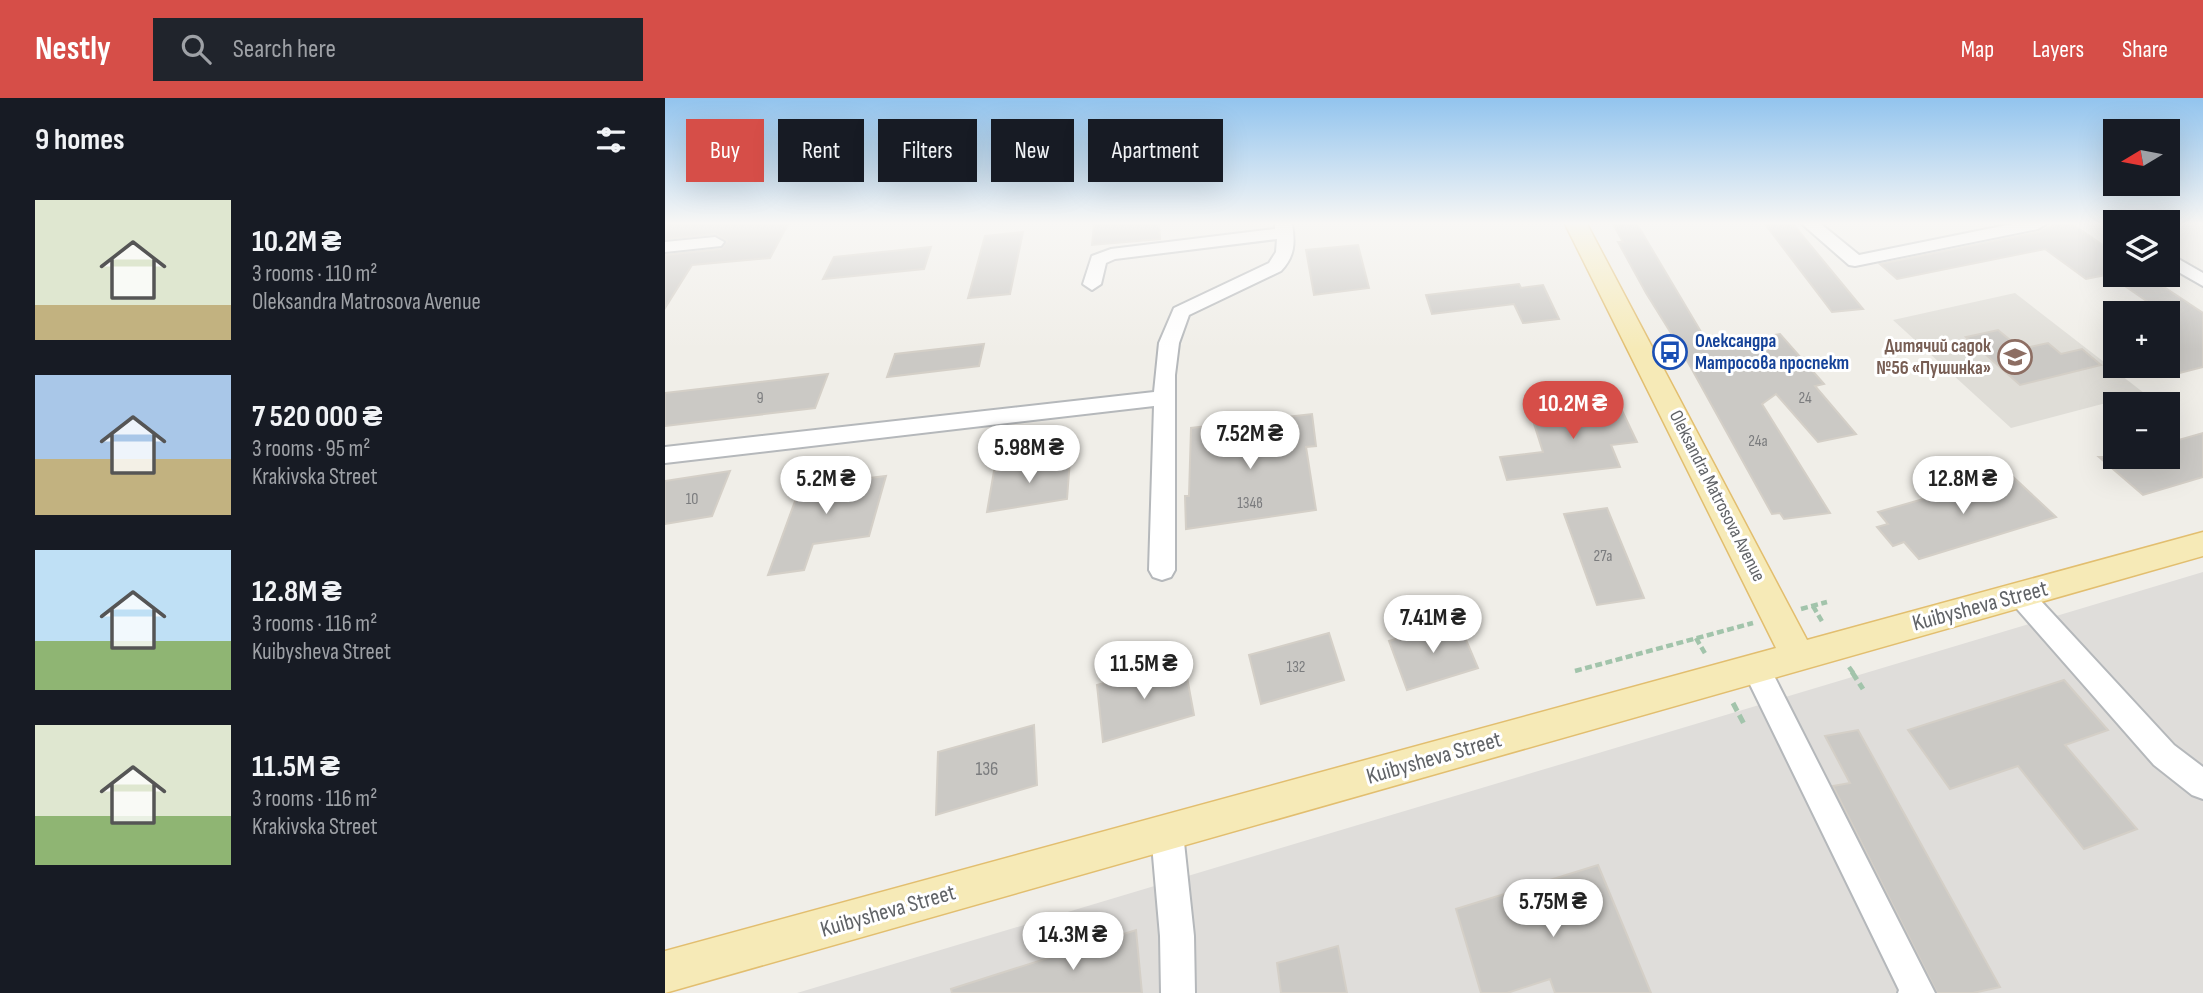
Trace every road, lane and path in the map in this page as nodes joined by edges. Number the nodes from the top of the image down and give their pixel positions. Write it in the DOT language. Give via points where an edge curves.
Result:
graph roads {
  1 [pos="1097,266"];
  2 [pos="1276,266"];
  3 [pos="1597,266"];
  4 [pos="2180,266"];
  5 [pos="2203,281"];
  6 [pos="1092,284"];
  7 [pos="1165,398"];
  8 [pos="665,455"];
  9 [pos="2203,544"];
  10 [pos="1162,570"];
  11 [pos="2020,595"];
  12 [pos="1828,602"];
  13 [pos="1777,616"];
  14 [pos="1798,657"];
  15 [pos="1756,668"];
  16 [pos="1575,671"];
  17 [pos="2203,785"];
  18 [pos="1167,833"];
  19 [pos="665,973"];
  20 [pos="1178,993"];
  21 [pos="1915,993"];
  1 -- 6 [label="street"];
  2 -- 7 [label="street" via="1181,312 1166,352"];
  3 -- 13 [label="main road, Oleksandra Matrosova Avenue"];
  4 -- 5 [label="street"];
  7 -- 8 [label="street"];
  7 -- 10 [label="street"];
  9 -- 11 [label="main road, Kuibysheva Street"];
  11 -- 14 [label="main road, Kuibysheva Street"];
  11 -- 17 [label="street" via="2164,755"];
  12 -- 13 [label="path"];
  13 -- 14 [label="main road, Oleksandra Matrosova Avenue"];
  13 -- 16 [label="path"];
  14 -- 15 [label="main road, Kuibysheva Street"];
  15 -- 18 [label="main road, Kuibysheva Street"];
  15 -- 21 [label="street"];
  18 -- 19 [label="main road, Kuibysheva Street"];
  18 -- 20 [label="street"];
}
